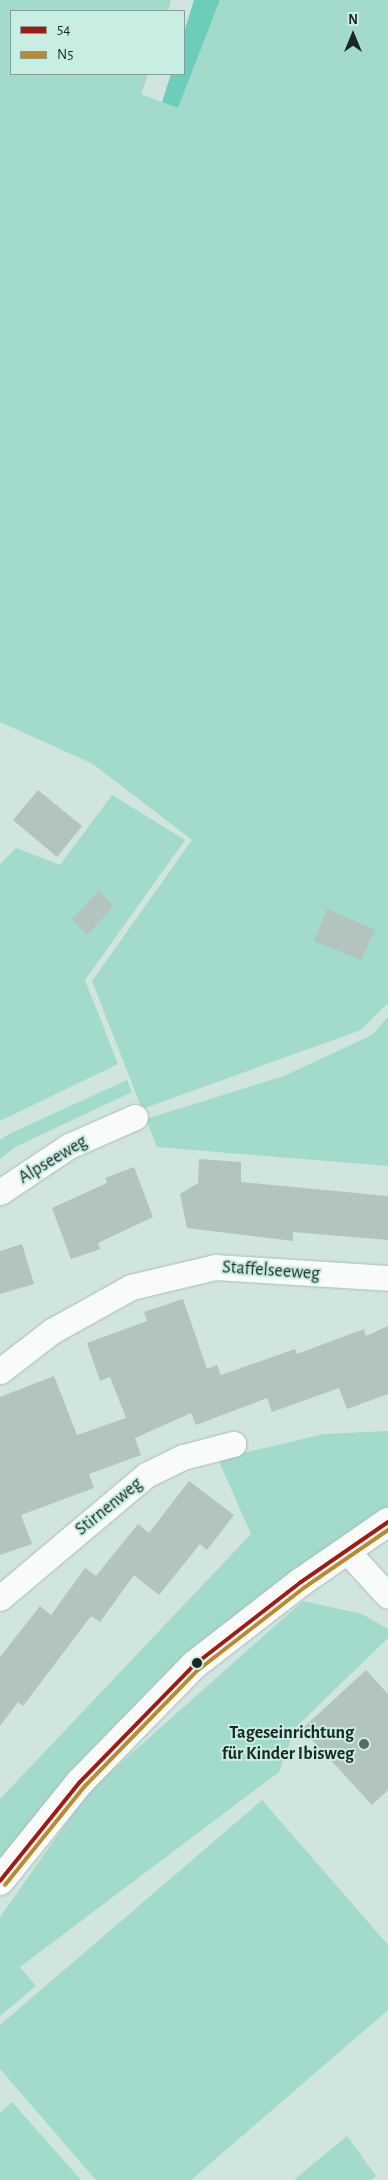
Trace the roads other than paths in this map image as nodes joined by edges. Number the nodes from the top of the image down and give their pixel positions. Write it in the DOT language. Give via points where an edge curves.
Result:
graph roads {
  1 [pos="134,1117"];
  2 [pos="0,1192"];
  3 [pos="388,1278"];
  4 [pos="0,1371"];
  5 [pos="233,1444"];
  6 [pos="388,1522"];
  7 [pos="346,1550"];
  8 [pos="388,1596"];
  9 [pos="0,1598"];
  10 [pos="0,1881"];
  1 -- 2 [label="street, Alpseeweg" via="69,1146"];
  3 -- 4 [label="street, Staffelseeweg" via="215,1266 131,1287 52,1332"];
  5 -- 9 [label="street, Stirnenweg" via="183,1457 146,1475"];
  6 -- 7 [label="street"];
  7 -- 8 [label="street"];
  7 -- 10 [label="street" via="194,1665 80,1782"];
}
